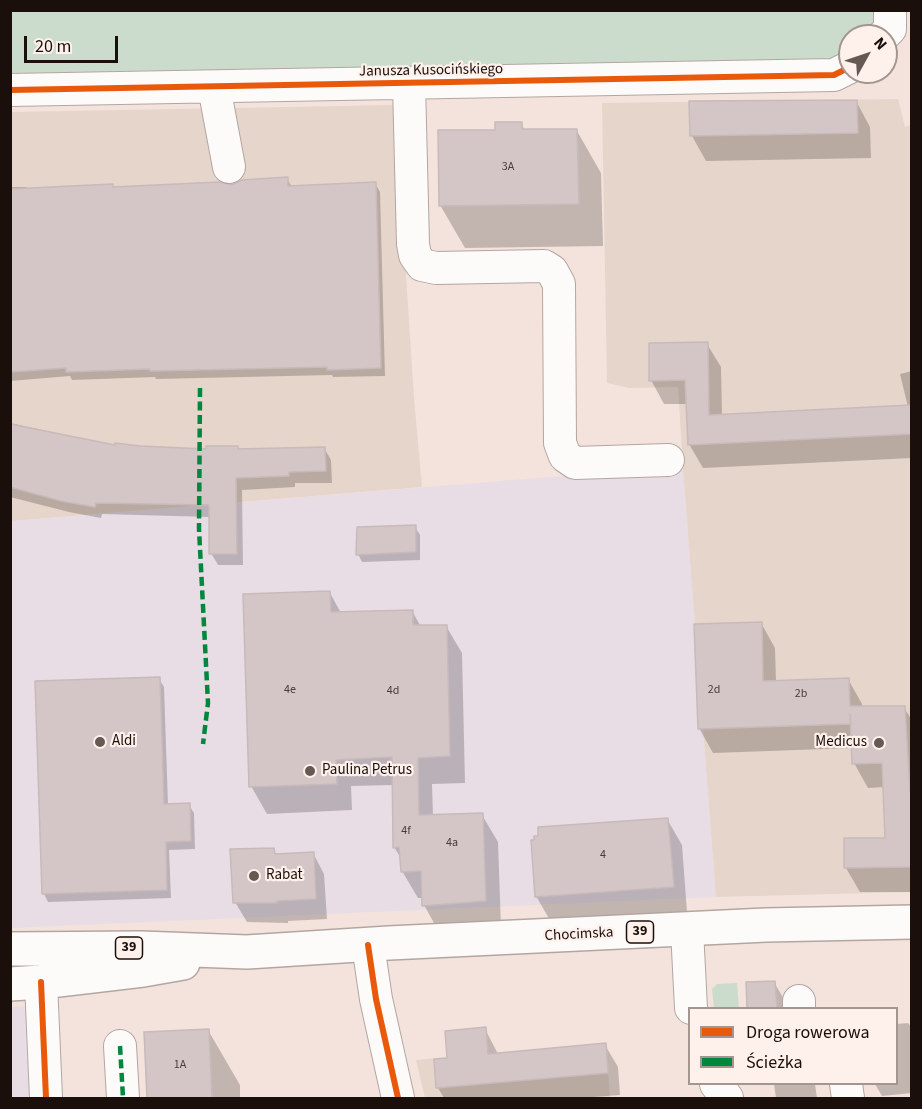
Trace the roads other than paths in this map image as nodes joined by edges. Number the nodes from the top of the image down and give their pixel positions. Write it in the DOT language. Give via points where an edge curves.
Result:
graph roads {
  1 [pos="838,73"];
  2 [pos="409,84"];
  3 [pos="214,87"];
  4 [pos="10,90"];
  5 [pos="230,167"];
  6 [pos="668,460"];
  7 [pos="912,922"];
  8 [pos="687,930"];
  9 [pos="368,945"];
  10 [pos="10,949"];
  11 [pos="247,952"];
  12 [pos="26,983"];
  13 [pos="691,1007"];
  14 [pos="120,1046"];
  15 [pos="717,1085"];
  16 [pos="46,1098"];
  17 [pos="123,1098"];
  18 [pos="398,1098"];
  19 [pos="727,1098"];
  1 -- 2 [label="street, Janusza Kusocińskiego"];
  2 -- 3 [label="street, Janusza Kusocińskiego"];
  2 -- 6 [label="street" via="415,255 422,265 436,268 544,266 552,271 559,284 560,443 565,456 575,463"];
  3 -- 4 [label="street, Janusza Kusocińskiego"];
  3 -- 5 [label="street"];
  7 -- 8 [label="main road, Chocimska / 39"];
  8 -- 9 [label="main road, Chocimska / 39"];
  8 -- 13 [label="street"];
  9 -- 11 [label="main road, Chocimska / 39"];
  9 -- 18 [label="street"];
  10 -- 11 [label="main road, Chocimska / 39"];
  11 -- 12 [label="main road, Chocimska / 39" via="143,970"];
  12 -- 16 [label="street"];
  14 -- 17 [label="street"];
  15 -- 19 [label="street"];
}
